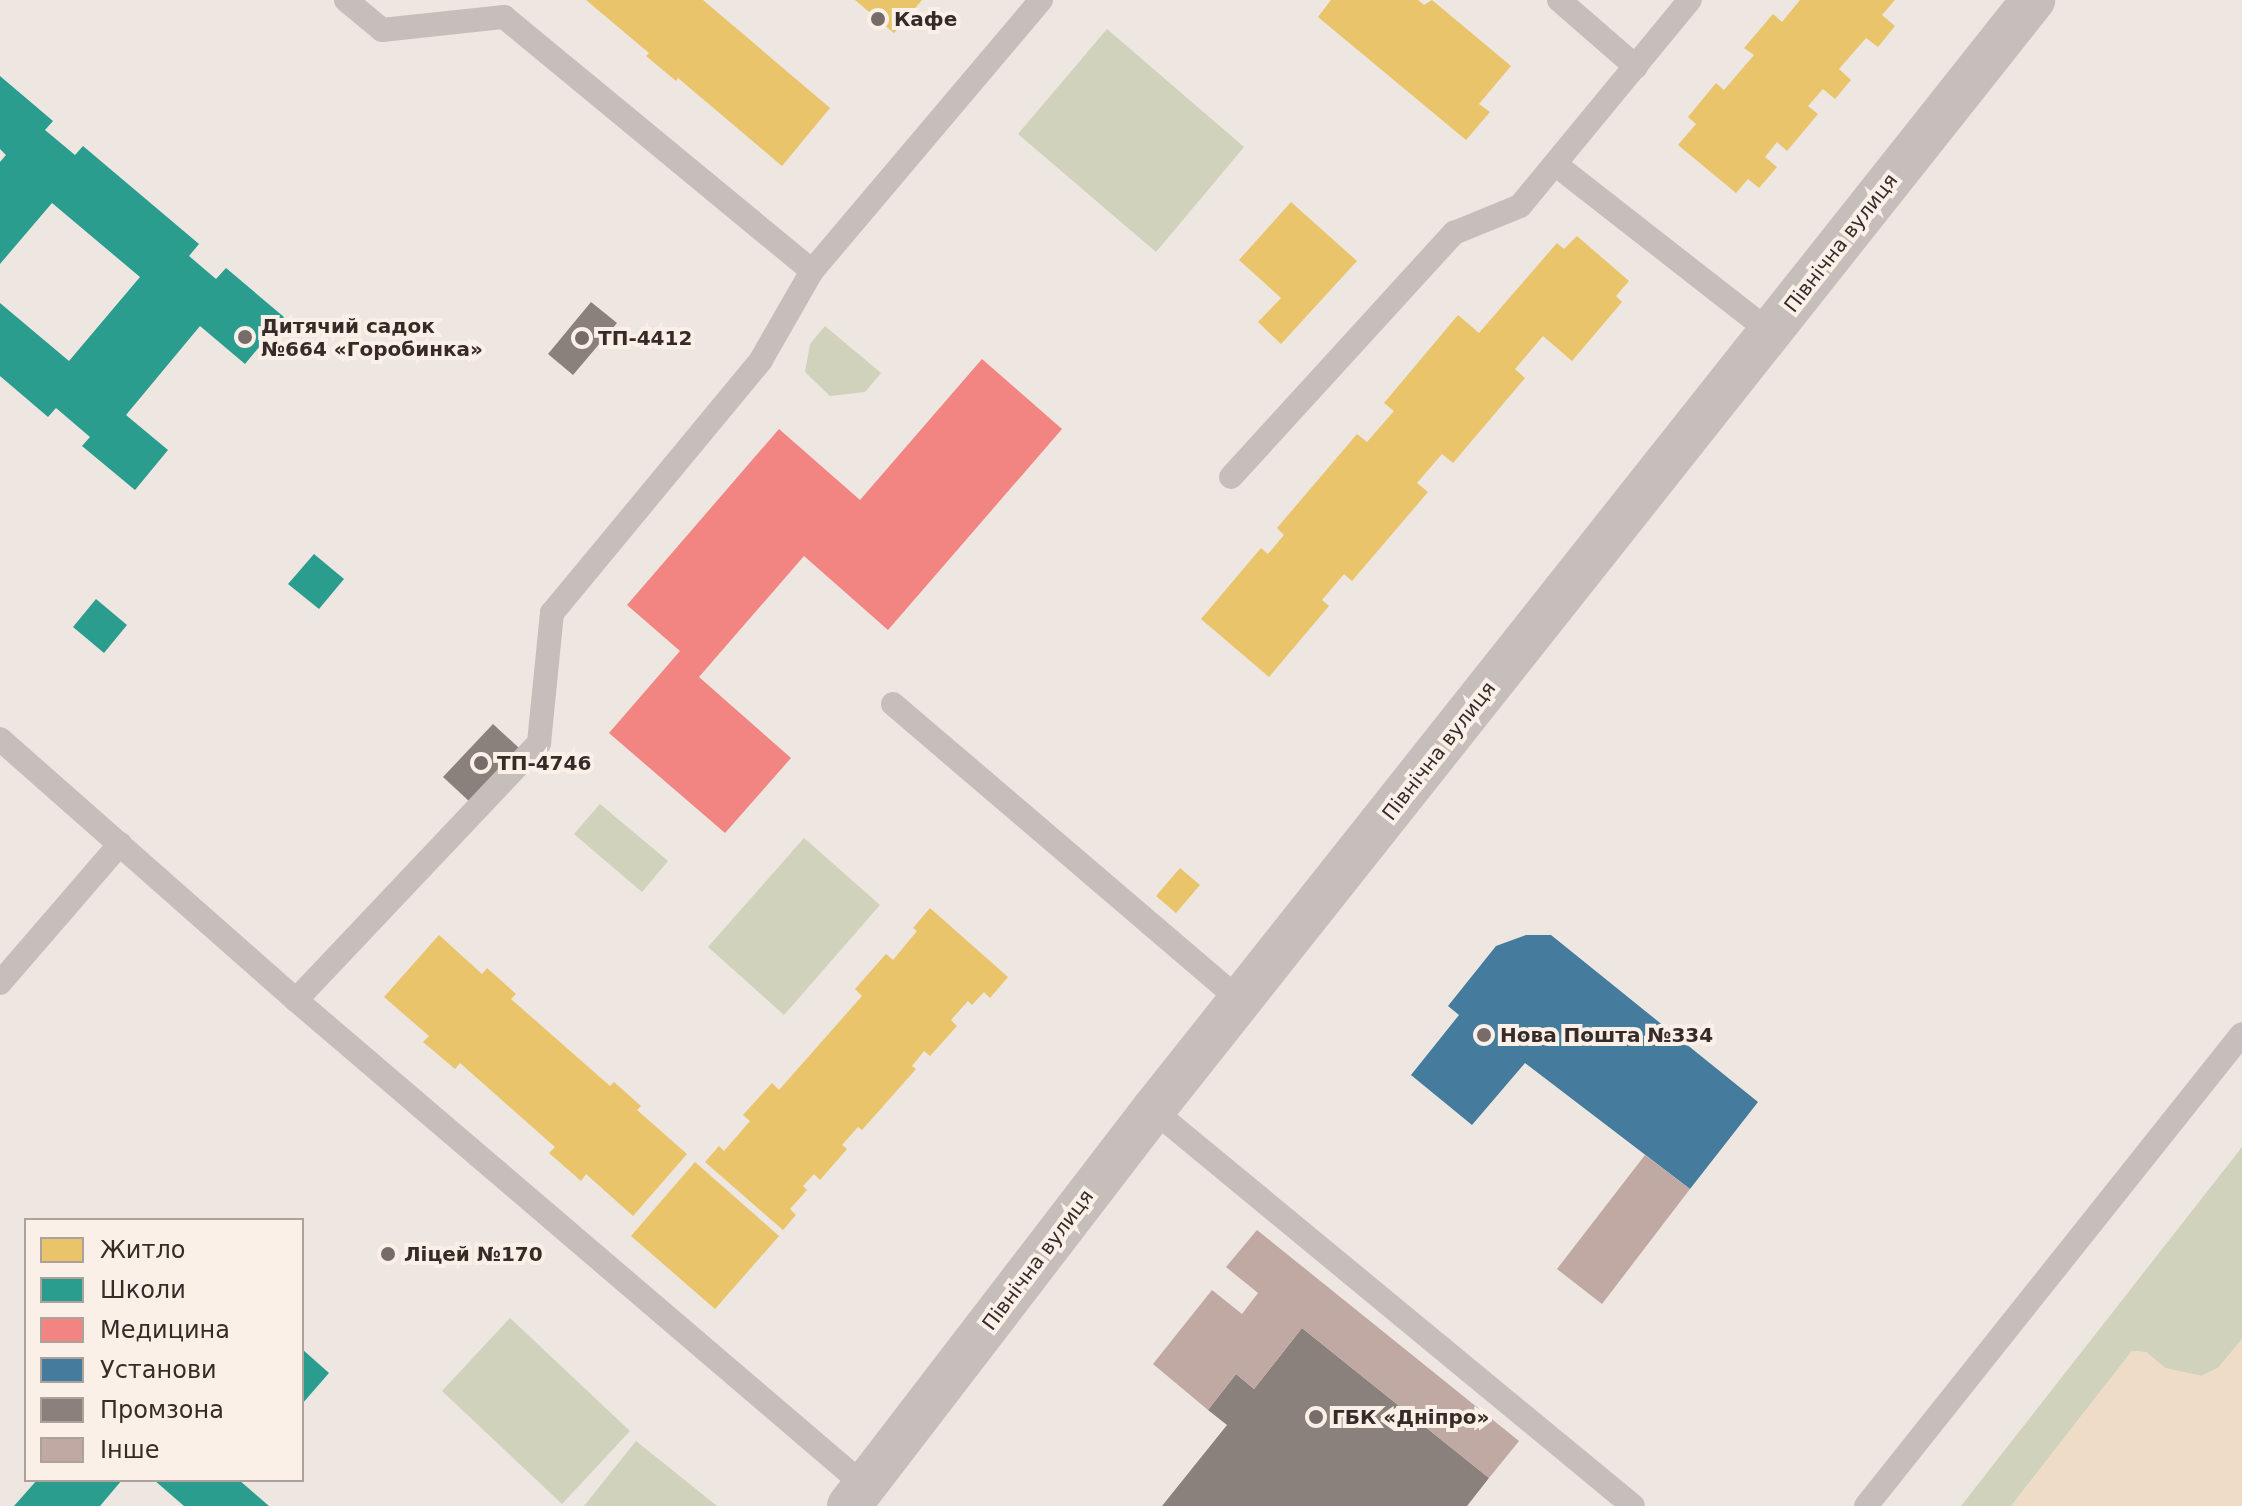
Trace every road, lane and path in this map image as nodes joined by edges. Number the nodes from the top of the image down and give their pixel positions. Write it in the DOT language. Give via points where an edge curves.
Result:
graph roads {
  1 [pos="346,0"];
  2 [pos="1041,0"];
  3 [pos="1559,0"];
  4 [pos="1690,0"];
  5 [pos="2033,0"];
  6 [pos="1636,67"];
  7 [pos="1555,164"];
  8 [pos="812,271"];
  9 [pos="1770,332"];
  10 [pos="1231,477"];
  11 [pos="893,704"];
  12 [pos="0,739"];
  13 [pos="120,844"];
  14 [pos="0,983"];
  15 [pos="296,1000"];
  16 [pos="1242,1002"];
  17 [pos="2242,1034"];
  18 [pos="1153,1110"];
  19 [pos="857,1496"];
  20 [pos="1633,1506"];
  21 [pos="1866,1506"];
  1 -- 8 [label="lane" via="382,30 504,17"];
  2 -- 8 [label="lane"];
  3 -- 6 [label="lane"];
  4 -- 6 [label="lane"];
  5 -- 9 [label="street, Північна вулиця"];
  6 -- 7 [label="lane"];
  7 -- 9 [label="lane"];
  7 -- 10 [label="lane" via="1520,206 1454,233"];
  8 -- 15 [label="lane" via="761,360 552,613 539,743"];
  9 -- 16 [label="street, Північна вулиця"];
  11 -- 16 [label="lane"];
  12 -- 13 [label="lane"];
  13 -- 14 [label="lane"];
  13 -- 15 [label="lane"];
  15 -- 19 [label="lane"];
  16 -- 18 [label="street, Північна вулиця"];
  17 -- 21 [label="lane"];
  18 -- 19 [label="street, Північна вулиця"];
  18 -- 20 [label="lane"];
}
